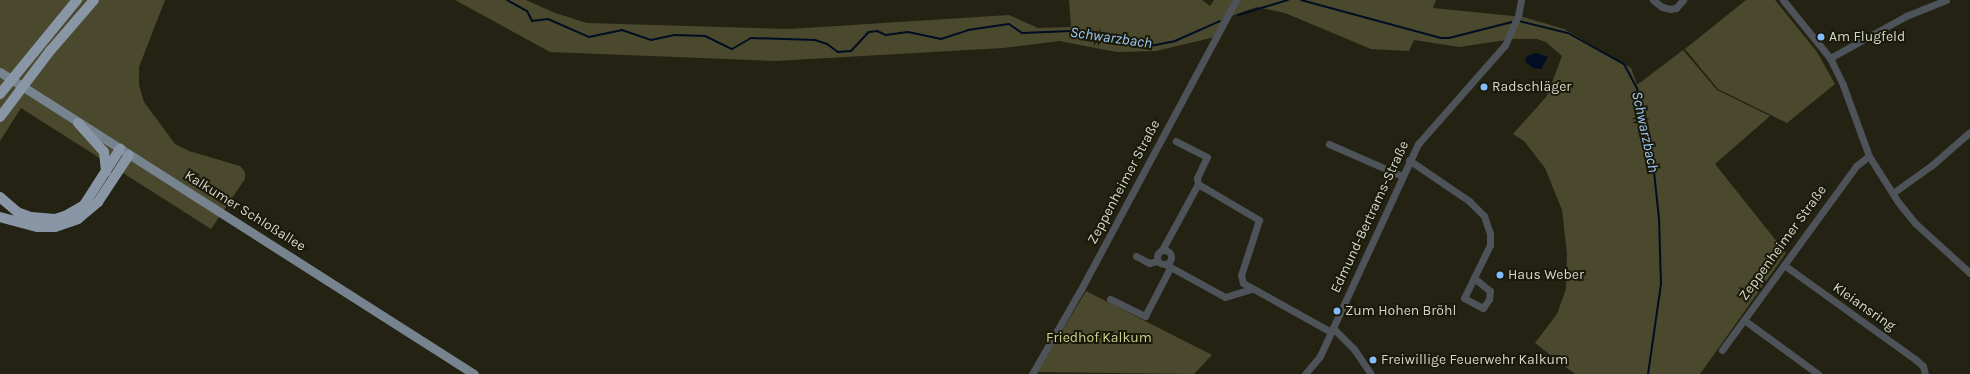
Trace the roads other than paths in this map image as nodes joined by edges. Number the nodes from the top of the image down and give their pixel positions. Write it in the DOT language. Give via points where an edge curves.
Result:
graph roads {
  1 [pos="77,0"];
  2 [pos="94,0"];
  3 [pos="1236,0"];
  4 [pos="1521,0"];
  5 [pos="1653,0"];
  6 [pos="1683,0"];
  7 [pos="1783,0"];
  8 [pos="1946,0"];
  9 [pos="1830,58"];
  10 [pos="1,73"];
  11 [pos="0,94"];
  12 [pos="0,118"];
  13 [pos="78,123"];
  14 [pos="1970,132"];
  15 [pos="1176,141"];
  16 [pos="1328,144"];
  17 [pos="120,149"];
  18 [pos="129,155"];
  19 [pos="1869,156"];
  20 [pos="1409,160"];
  21 [pos="106,172"];
  22 [pos="1402,176"];
  23 [pos="1198,184"];
  24 [pos="1893,193"];
  25 [pos="0,197"];
  26 [pos="0,217"];
  27 [pos="1162,250"];
  28 [pos="1136,256"];
  29 [pos="1158,260"];
  30 [pos="1784,265"];
  31 [pos="1167,266"];
  32 [pos="1970,273"];
  33 [pos="1474,278"];
  34 [pos="1251,288"];
  35 [pos="1110,299"];
  36 [pos="1744,320"];
  37 [pos="1332,330"];
  38 [pos="1722,350"];
  39 [pos="474,374"];
  40 [pos="1032,374"];
  41 [pos="1305,374"];
  42 [pos="1371,374"];
  43 [pos="1818,374"];
  44 [pos="1925,374"];
  1 -- 11 [label="highway"];
  2 -- 12 [label="highway" via="50,51"];
  3 -- 40 [label="street, Zeppenheimer Straße" via="1084,284"];
  4 -- 20 [label="street, Edmund-Bertrams-Straße" via="1518,16 1505,44 1432,126"];
  5 -- 6 [label="street" via="1668,9 1676,8"];
  7 -- 9 [label="street"];
  8 -- 9 [label="street" via="1906,16"];
  9 -- 19 [label="street" via="1843,85"];
  10 -- 13 [label="main road, Kalkumer Schloßallee"];
  13 -- 17 [label="main road, Kalkumer Schloßallee"];
  13 -- 21 [label="highway" via="104,152"];
  14 -- 24 [label="street" via="1932,165"];
  15 -- 23 [label="street" via="1207,157 1196,178"];
  16 -- 22 [label="street"];
  17 -- 18 [label="main road, Kalkumer Schloßallee"];
  17 -- 21 [label="highway"];
  18 -- 26 [label="highway" via="98,202 78,219 66,225 38,228"];
  18 -- 39 [label="main road, Kalkumer Schloßallee"];
  19 -- 24 [label="street"];
  19 -- 30 [label="street, Zeppenheimer Straße" via="1856,166"];
  20 -- 22 [label="street, Edmund-Bertrams-Straße"];
  20 -- 33 [label="street" via="1469,201 1484,216 1490,233 1490,245"];
  21 -- 25 [label="highway" via="84,205 55,219 30,217 17,212"];
  22 -- 37 [label="street, Edmund-Bertrams-Straße"];
  23 -- 27 [label="street"];
  23 -- 34 [label="street" via="1259,220 1241,275 1243,283"];
  24 -- 32 [label="street" via="1916,223"];
  27 -- 29 [label="street" via="1157,254"];
  27 -- 31 [label="street" via="1169,252 1172,257"];
  28 -- 29 [label="street" via="1149,263"];
  29 -- 31 [label="street"];
  30 -- 36 [label="street, Zeppenheimer Straße"];
  30 -- 44 [label="street, Kleiansring" via="1916,360 1923,366"];
  31 -- 34 [label="street" via="1225,297"];
  31 -- 35 [label="street" via="1145,316"];
  34 -- 37 [label="street"];
  36 -- 38 [label="street, Zeppenheimer Straße"];
  36 -- 43 [label="street"];
  37 -- 41 [label="street, Edmund-Bertrams-Straße" via="1320,356"];
  37 -- 42 [label="street" via="1354,349"];
}
